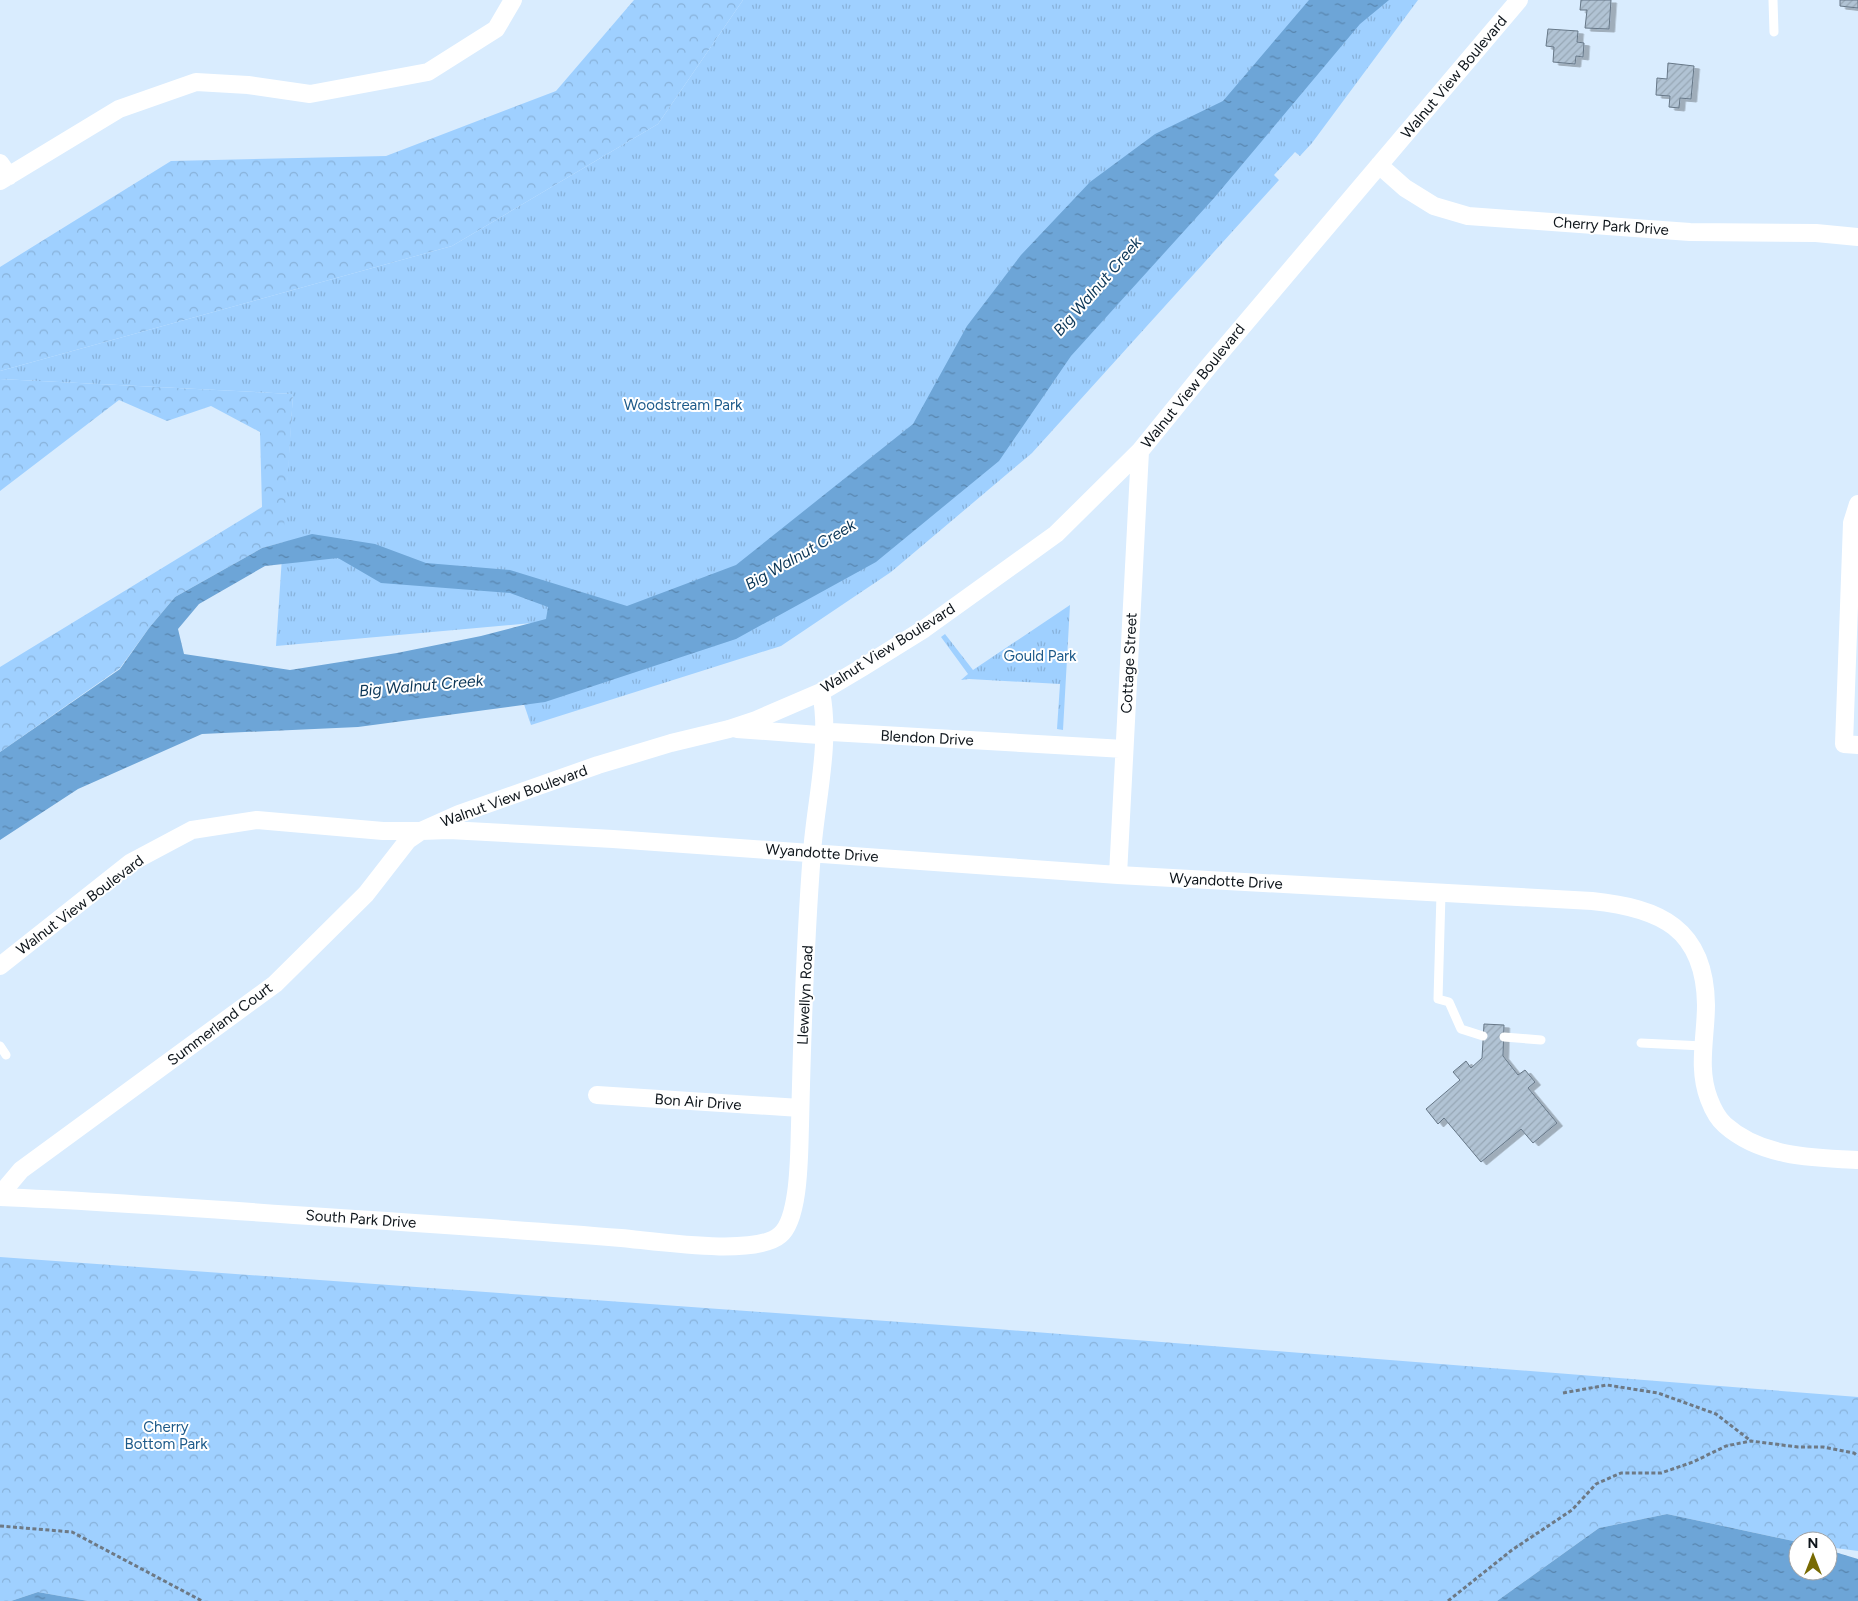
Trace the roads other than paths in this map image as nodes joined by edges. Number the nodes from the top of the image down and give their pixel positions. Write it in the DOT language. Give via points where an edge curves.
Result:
graph roads {
  1 [pos="513,0"];
  2 [pos="1519,0"];
  3 [pos="1773,0"];
  4 [pos="1774,32"];
  5 [pos="1379,165"];
  6 [pos="3,174"];
  7 [pos="1858,236"];
  8 [pos="1140,451"];
  9 [pos="1858,504"];
  10 [pos="820,692"];
  11 [pos="729,729"];
  12 [pos="824,734"];
  13 [pos="1851,745"];
  14 [pos="1124,749"];
  15 [pos="421,831"];
  16 [pos="812,852"];
  17 [pos="1118,875"];
  18 [pos="1441,894"];
  19 [pos="0,966"];
  20 [pos="1483,1036"];
  21 [pos="1504,1037"];
  22 [pos="1541,1040"];
  23 [pos="1640,1043"];
  24 [pos="0,1046"];
  25 [pos="1703,1046"];
  26 [pos="6,1055"];
  27 [pos="597,1095"];
  28 [pos="800,1108"];
  29 [pos="1858,1160"];
  30 [pos="0,1196"];
  31 [pos="722,1246"];
  1 -- 6 [label="street" via="496,29 428,72 310,94 196,82 119,109"];
  2 -- 5 [label="street, Walnut View Boulevard"];
  3 -- 4 [label="lane"];
  5 -- 7 [label="street, Cherry Park Drive" via="1405,188 1434,206 1468,216 1690,232"];
  5 -- 8 [label="street, Walnut View Boulevard"];
  8 -- 10 [label="street, Walnut View Boulevard" via="1056,534 924,629"];
  8 -- 14 [label="street, Cottage Street"];
  9 -- 13 [label="street" via="1852,523"];
  10 -- 11 [label="street, Walnut View Boulevard"];
  10 -- 12 [label="street, Llewellyn Road" via="825,713"];
  11 -- 12 [label="street, Blendon Drive"];
  11 -- 15 [label="street, Walnut View Boulevard" via="598,765 459,814"];
  12 -- 14 [label="street, Blendon Drive"];
  12 -- 16 [label="street, Llewellyn Road"];
  14 -- 17 [label="street, Cottage Street"];
  15 -- 16 [label="street, Wyandotte Drive" via="612,838"];
  15 -- 19 [label="street, Walnut View Boulevard" via="257,820 192,830 130,863"];
  15 -- 30 [label="street, Summerland Court" via="408,840 366,894 275,984 20,1170"];
  16 -- 17 [label="street, Wyandotte Drive"];
  16 -- 28 [label="street, Llewellyn Road"];
  17 -- 18 [label="street, Wyandotte Drive"];
  18 -- 20 [label="lane" via="1438,999 1449,1002 1461,1030"];
  18 -- 25 [label="street, Wyandotte Drive" via="1618,904 1659,917 1674,926 1696,954 1706,1004"];
  21 -- 22 [label="lane"];
  23 -- 25 [label="lane"];
  24 -- 26 [label="lane"];
  25 -- 29 [label="street, Wyandotte Drive" via="1704,1085 1723,1124 1766,1149 1817,1158"];
  27 -- 28 [label="street, Bon Air Drive"];
  28 -- 31 [label="street, Llewellyn Road" via="798,1170 790,1223 780,1236 766,1244"];
  30 -- 31 [label="street, South Park Drive"];
}
